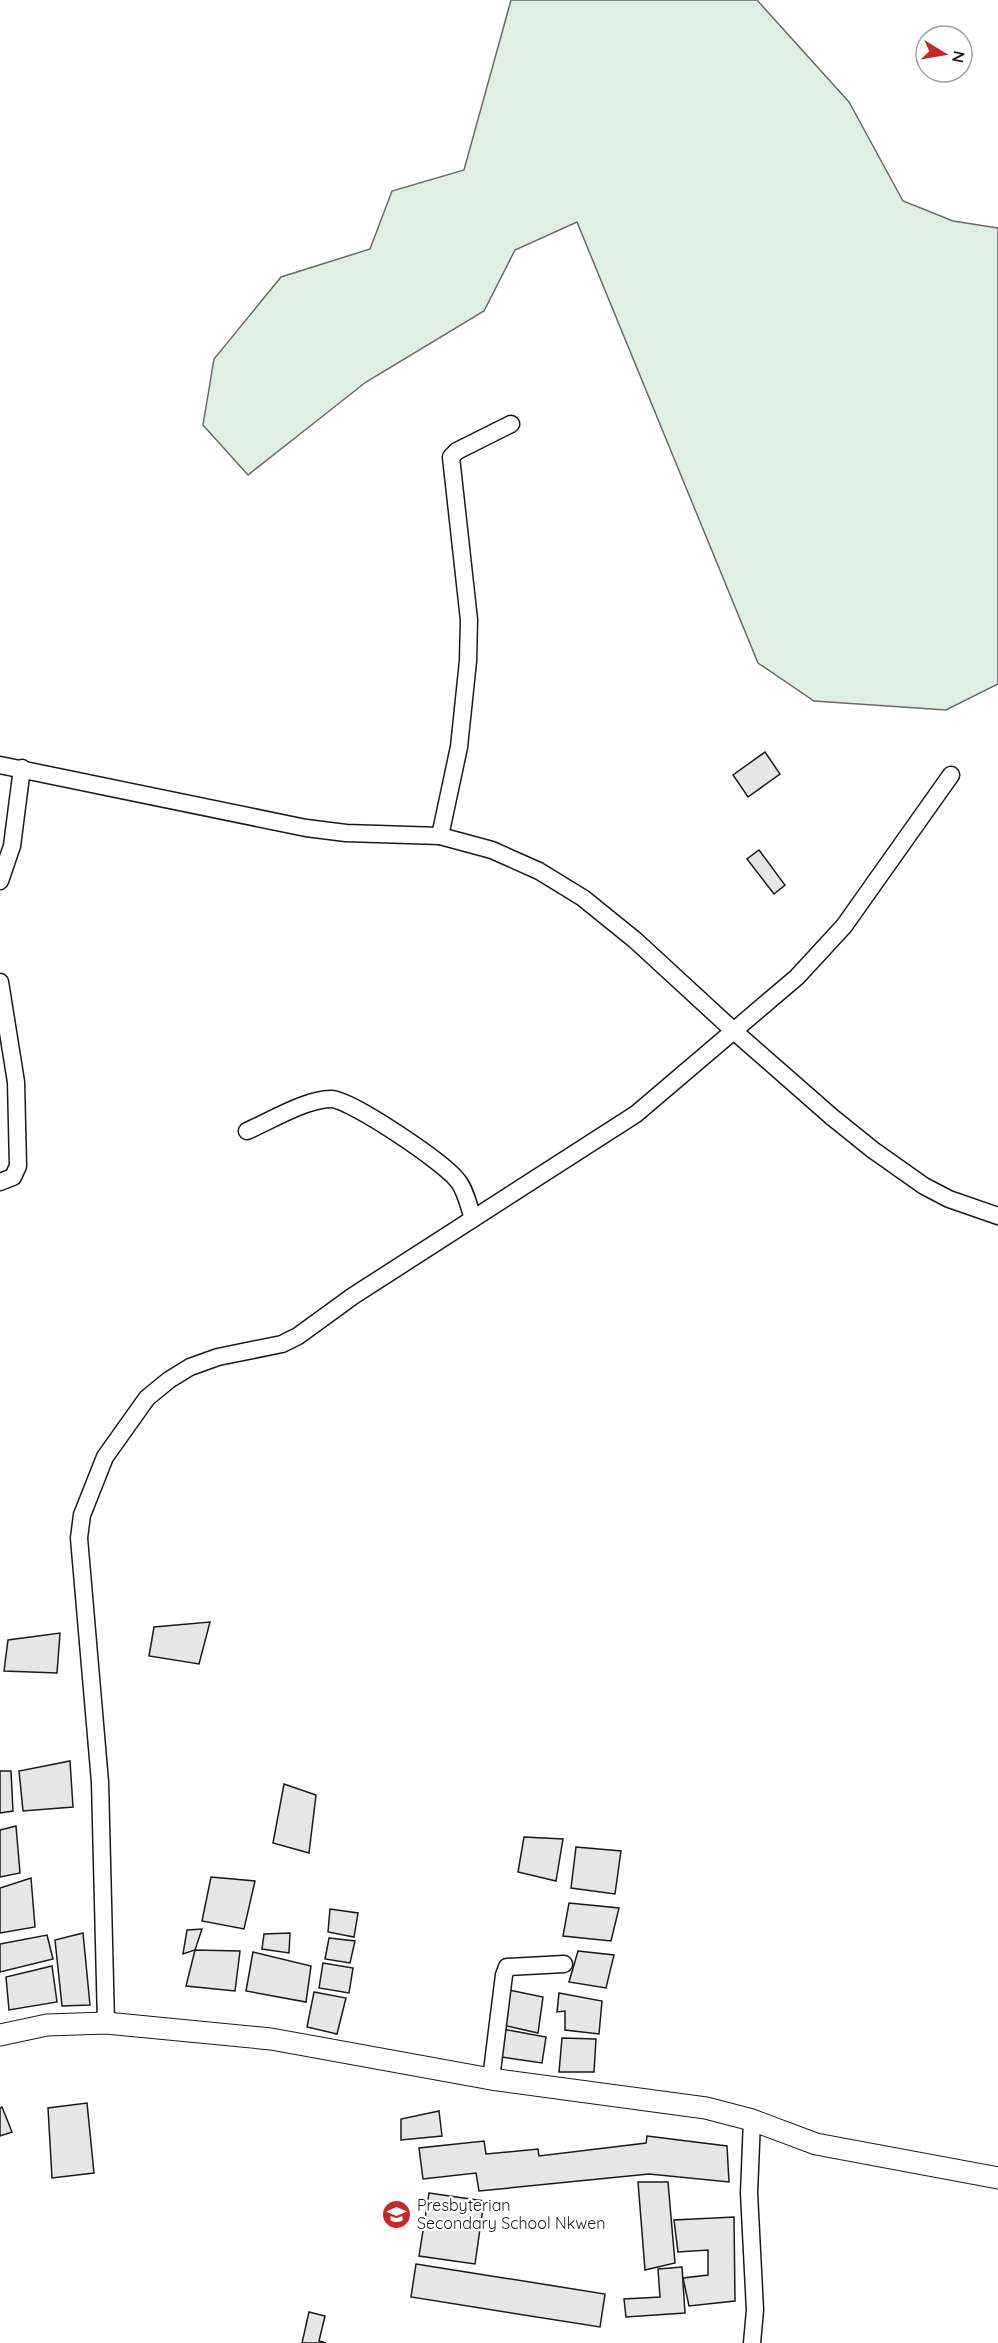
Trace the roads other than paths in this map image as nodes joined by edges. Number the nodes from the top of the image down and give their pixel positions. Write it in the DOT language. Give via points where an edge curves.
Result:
graph roads {
  1 [pos="511,424"];
  2 [pos="0,765"];
  3 [pos="22,768"];
  4 [pos="951,775"];
  5 [pos="441,836"];
  6 [pos="0,881"];
  7 [pos="0,982"];
  8 [pos="735,1032"];
  9 [pos="247,1131"];
  10 [pos="0,1182"];
  11 [pos="998,1216"];
  12 [pos="473,1219"];
  13 [pos="564,1964"];
  14 [pos="106,2023"];
  15 [pos="0,2035"];
  16 [pos="491,2079"];
  17 [pos="752,2120"];
  18 [pos="998,2178"];
  19 [pos="752,2343"];
  1 -- 5 [label="street" via="451,457 469,620 468,661 459,747"];
  2 -- 3 [label="street"];
  3 -- 5 [label="street" via="306,828"];
  3 -- 6 [label="street" via="12,846"];
  4 -- 8 [label="street" via="844,926 797,977"];
  5 -- 8 [label="street" via="492,850 583,898"];
  7 -- 10 [label="street" via="16,1082 18,1166 13,1176"];
  8 -- 11 [label="street" via="832,1117 924,1186"];
  8 -- 12 [label="street" via="636,1114"];
  9 -- 12 [label="street" via="320,1100 335,1099 447,1168 460,1183"];
  12 -- 14 [label="street" via="282,1344 218,1357 169,1380 147,1398 105,1457 82,1515 79,1538 100,1782"];
  13 -- 16 [label="street" via="507,1967"];
  14 -- 15 [label="street" via="47,2025"];
  14 -- 16 [label="street" via="271,2039"];
  16 -- 17 [label="street" via="706,2108"];
  17 -- 18 [label="street" via="816,2144"];
  17 -- 19 [label="street"];
}
